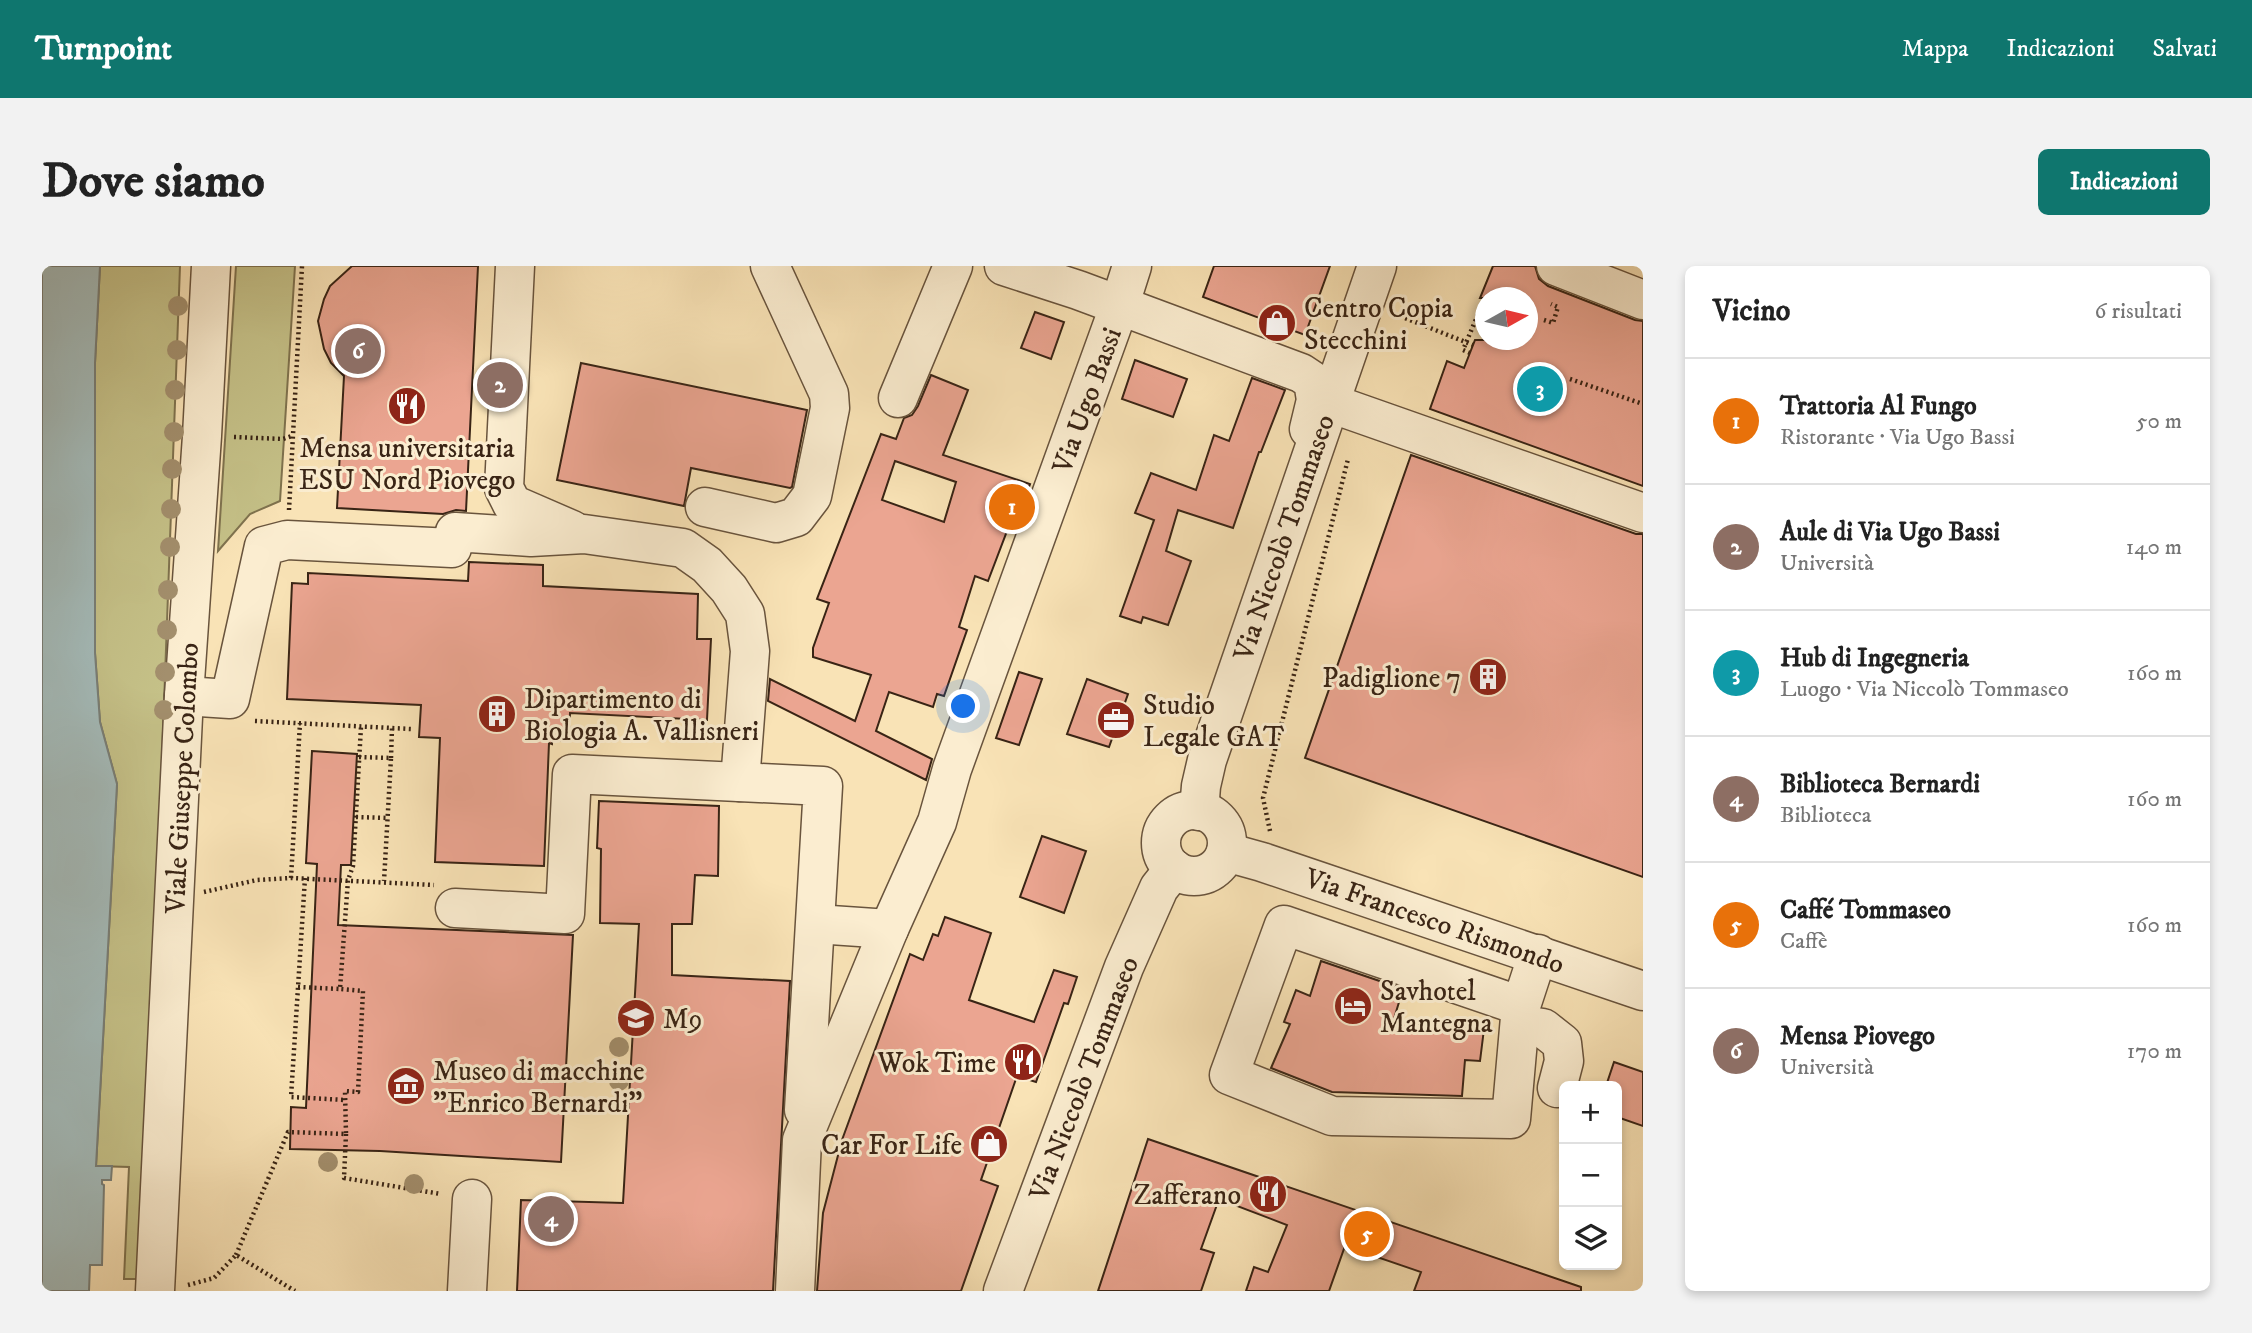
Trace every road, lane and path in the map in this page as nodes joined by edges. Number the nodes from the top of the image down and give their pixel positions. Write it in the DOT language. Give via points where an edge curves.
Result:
graph roads {
  1 [pos="211,266"];
  2 [pos="302,266"];
  3 [pos="515,266"];
  4 [pos="770,266"];
  5 [pos="953,266"];
  6 [pos="1004,266"];
  7 [pos="1132,266"];
  8 [pos="1377,266"];
  9 [pos="1556,266"];
  10 [pos="1643,300"];
  11 [pos="1398,305"];
  12 [pos="1119,307"];
  13 [pos="1395,314"];
  14 [pos="1544,320"];
  15 [pos="1475,322"];
  16 [pos="1391,325"];
  17 [pos="1471,332"];
  18 [pos="1475,334"];
  19 [pos="1466,342"];
  20 [pos="1473,345"];
  21 [pos="1470,353"];
  22 [pos="1570,379"];
  23 [pos="898,398"];
  24 [pos="1643,404"];
  25 [pos="1344,408"];
  26 [pos="225,436"];
  27 [pos="292,436"];
  28 [pos="1313,450"];
  29 [pos="705,507"];
  30 [pos="1643,513"];
  31 [pos="584,534"];
  32 [pos="287,540"];
  33 [pos="184,696"];
  34 [pos="251,721"];
  35 [pos="300,723"];
  36 [pos="361,727"];
  37 [pos="392,728"];
  38 [pos="411,729"];
  39 [pos="359,757"];
  40 [pos="391,758"];
  41 [pos="740,782"];
  42 [pos="1199,811"];
  43 [pos="356,817"];
  44 [pos="388,818"];
  45 [pos="1271,836"];
  46 [pos="1226,865"];
  47 [pos="291,878"];
  48 [pos="305,878"];
  49 [pos="348,880"];
  50 [pos="384,881"];
  51 [pos="1182,883"];
  52 [pos="175,891"];
  53 [pos="455,908"];
  54 [pos="816,923"];
  55 [pos="889,929"];
  56 [pos="1538,954"];
  57 [pos="298,988"];
  58 [pos="340,989"];
  59 [pos="1643,991"];
  60 [pos="1521,1016"];
  61 [pos="1557,1088"];
  62 [pos="345,1100"];
  63 [pos="345,1134"];
  64 [pos="802,1140"];
  65 [pos="472,1199"];
  66 [pos="236,1255"];
  67 [pos="155,1288"];
  68 [pos="295,1291"];
  69 [pos="467,1291"];
  70 [pos="795,1291"];
  71 [pos="1003,1291"];
  1 -- 33 [label="street, Viale Giuseppe Colombo"];
  2 -- 27 [label="path"];
  3 -- 31 [label="street" via="504,488 512,504"];
  4 -- 29 [label="street" via="829,394 812,496 796,517 776,523"];
  5 -- 23 [label="street"];
  6 -- 12 [label="street, Via Ugo Bassi"];
  7 -- 12 [label="street"];
  8 -- 25 [label="street, Via Niccolò Tommaseo"];
  9 -- 10 [label="street"];
  11 -- 13 [label="path"];
  12 -- 28 [label="street, Via Ugo Bassi" via="1313,381 1316,400 1308,425"];
  12 -- 55 [label="street, Via Ugo Bassi" via="937,822"];
  13 -- 16 [label="path"];
  13 -- 19 [label="path"];
  14 -- 14 [label="path" via="1553,322 1558,307 1550,304 1558,307 1553,323"];
  15 -- 17 [label="path"];
  17 -- 18 [label="path"];
  17 -- 19 [label="path"];
  19 -- 20 [label="path"];
  19 -- 21 [label="path" via="1463,350"];
  22 -- 24 [label="path"];
  25 -- 28 [label="street, Via Niccolò Tommaseo"];
  25 -- 30 [label="street"];
  25 -- 45 [label="path" via="1263,798"];
  26 -- 27 [label="path"];
  27 -- 32 [label="path"];
  28 -- 42 [label="street, Via Niccolò Tommaseo" via="1207,760"];
  31 -- 32 [label="street" via="455,533 452,548"];
  31 -- 41 [label="street" via="683,548 707,565 745,614 750,651"];
  32 -- 33 [label="street" via="264,547 230,699"];
  33 -- 52 [label="street, Viale Giuseppe Colombo"];
  34 -- 35 [label="path"];
  35 -- 36 [label="path"];
  35 -- 47 [label="path"];
  36 -- 37 [label="path"];
  36 -- 39 [label="path"];
  37 -- 38 [label="path"];
  37 -- 40 [label="path"];
  39 -- 40 [label="path"];
  39 -- 43 [label="path"];
  40 -- 44 [label="path"];
  41 -- 53 [label="street" via="572,774 565,914"];
  41 -- 54 [label="street" via="823,786"];
  42 -- 46 [label="street" via="1222,825"];
  42 -- 51 [label="street" via="1178,814 1161,841 1166,861"];
  43 -- 44 [label="path"];
  43 -- 49 [label="path"];
  44 -- 50 [label="path"];
  46 -- 51 [label="path" via="1206,886"];
  46 -- 51 [label="street" via="1200,876 1182,874"];
  46 -- 56 [label="street, Via Francesco Rismondo"];
  47 -- 48 [label="path"];
  47 -- 52 [label="path" via="257,880 199,894"];
  48 -- 49 [label="path"];
  48 -- 57 [label="path"];
  49 -- 50 [label="path"];
  49 -- 58 [label="path"];
  50 -- 53 [label="path" via="434,883 433,905"];
  51 -- 71 [label="street, Via Niccolò Tommaseo" via="1159,888 1124,967"];
  52 -- 67 [label="street, Viale Giuseppe Colombo"];
  54 -- 55 [label="street"];
  54 -- 64 [label="street"];
  55 -- 64 [label="street, Via Ugo Bassi"];
  56 -- 59 [label="street, Via Francesco Rismondo"];
  56 -- 60 [label="street"];
  57 -- 58 [label="path"];
  57 -- 62 [label="path" via="291,1097"];
  58 -- 62 [label="path" via="363,991 358,1092 345,1091"];
  60 -- 60 [label="street" via="1511,1119 1332,1116 1229,1075 1284,925"];
  60 -- 61 [label="street" via="1562,1043 1564,1062"];
  62 -- 63 [label="path"];
  63 -- 65 [label="path" via="344,1178"];
  63 -- 66 [label="path" via="288,1132"];
  64 -- 70 [label="street"];
  65 -- 69 [label="street"];
  66 -- 67 [label="path" via="214,1278"];
  66 -- 68 [label="path"];
}
